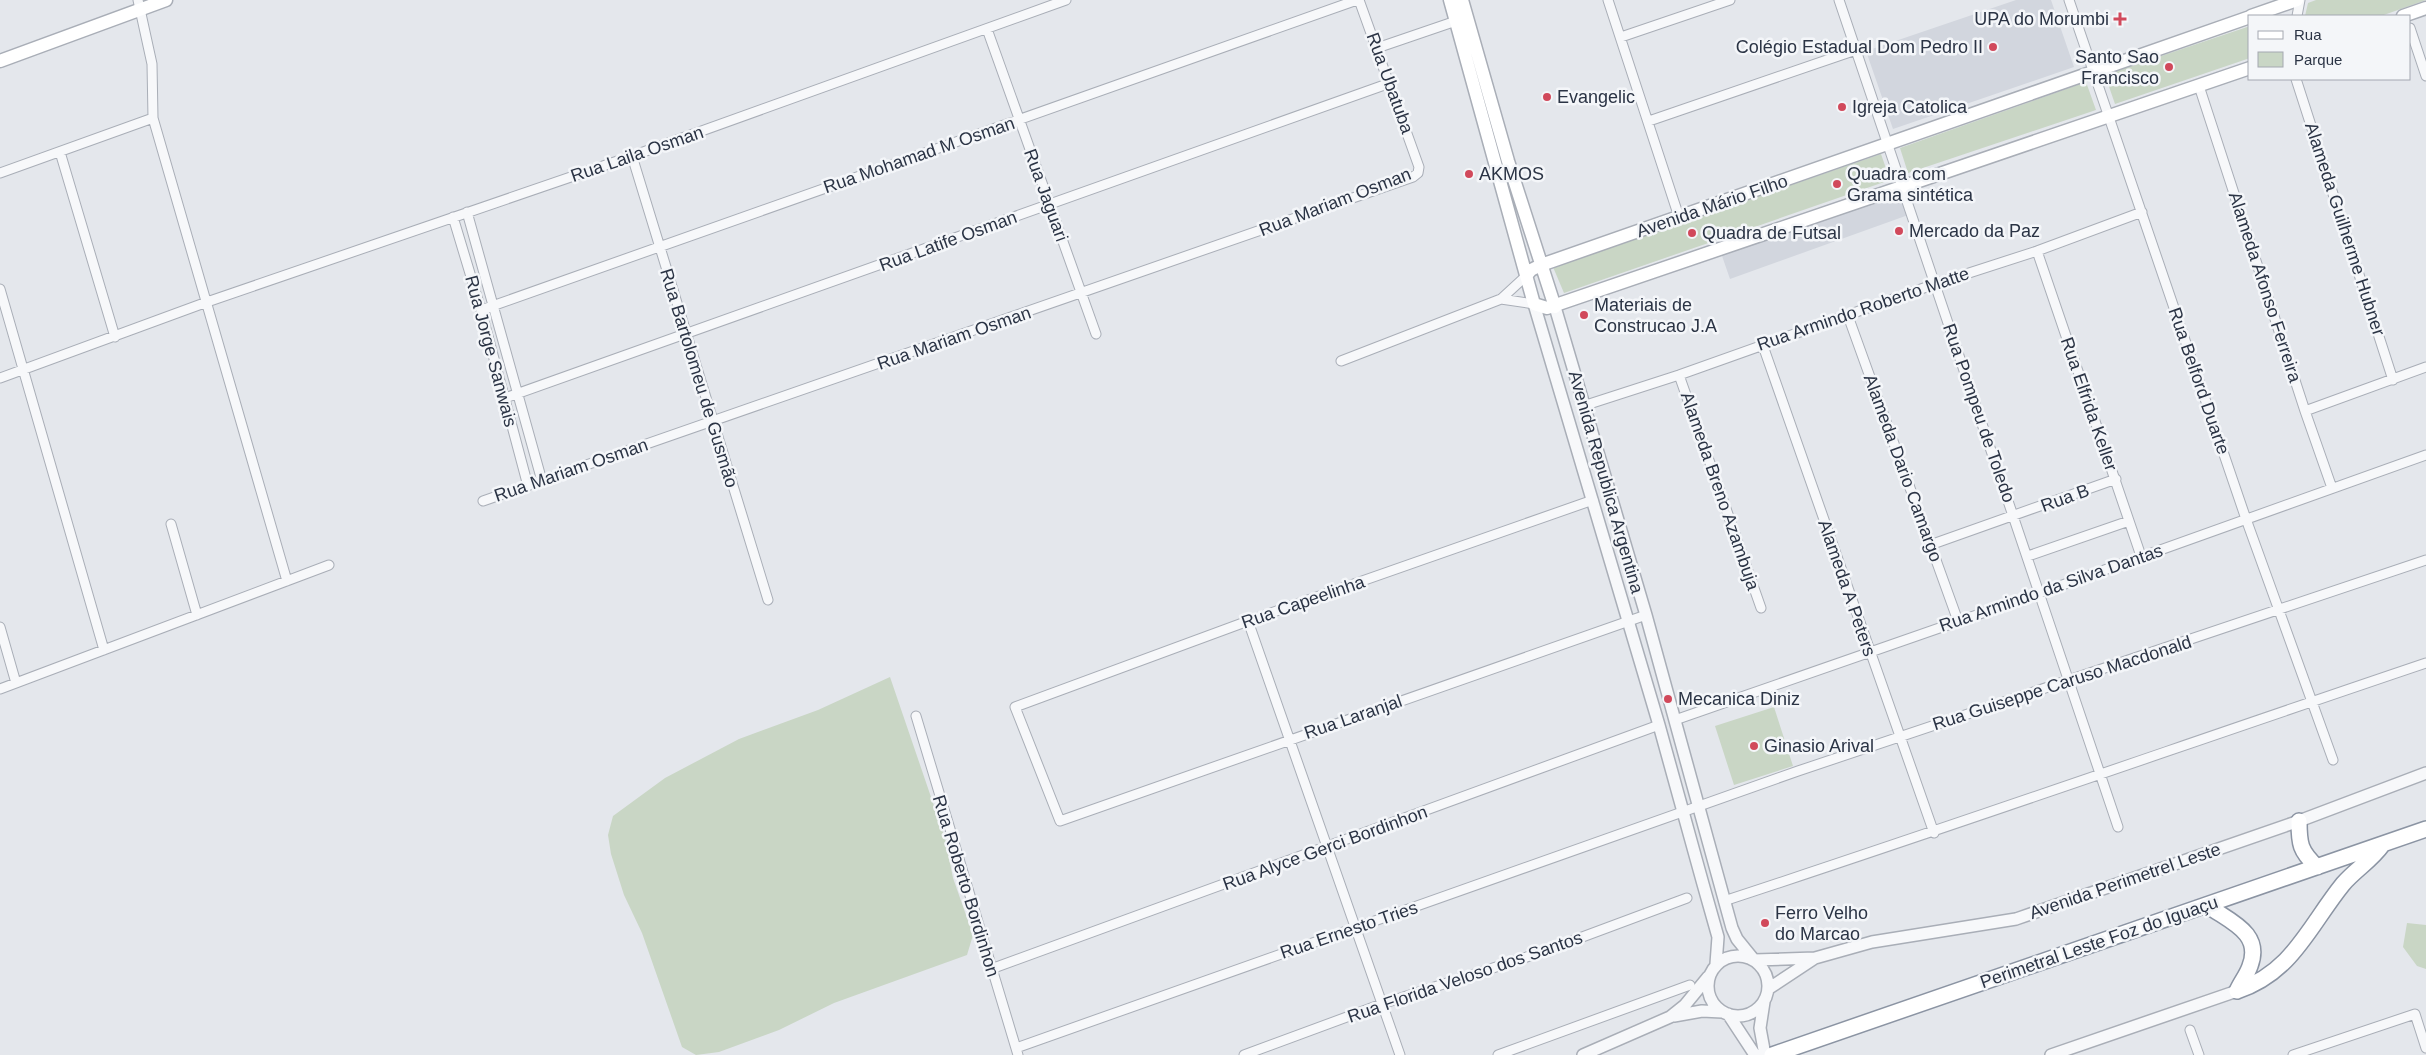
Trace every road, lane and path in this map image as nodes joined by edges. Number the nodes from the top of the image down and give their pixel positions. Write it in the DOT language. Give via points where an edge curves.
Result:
graph roads {
  1 [pos="166,0"];
  2 [pos="1066,0"];
  3 [pos="1358,0"];
  4 [pos="1450,0"];
  5 [pos="1462,0"];
  6 [pos="1608,0"];
  7 [pos="1730,0"];
  8 [pos="1839,0"];
  9 [pos="2069,0"];
  10 [pos="2298,0"];
  11 [pos="139,5"];
  12 [pos="2426,8"];
  13 [pos="2253,15"];
  14 [pos="2297,15"];
  15 [pos="2408,15"];
  16 [pos="2248,17"];
  17 [pos="1456,21"];
  18 [pos="986,28"];
  19 [pos="2411,31"];
  20 [pos="1621,38"];
  21 [pos="1377,48"];
  22 [pos="1856,50"];
  23 [pos="0,61"];
  24 [pos="2248,69"];
  25 [pos="2094,72"];
  26 [pos="2426,76"];
  27 [pos="2296,80"];
  28 [pos="1390,83"];
  29 [pos="2199,86"];
  30 [pos="2109,116"];
  31 [pos="153,118"];
  32 [pos="1019,119"];
  33 [pos="1649,121"];
  34 [pos="1888,144"];
  35 [pos="60,152"];
  36 [pos="632,156"];
  37 [pos="1419,167"];
  38 [pos="0,173"];
  39 [pos="1902,186"];
  40 [pos="1050,205"];
  41 [pos="467,212"];
  42 [pos="2142,212"];
  43 [pos="453,217"];
  44 [pos="1679,217"];
  45 [pos="659,246"];
  46 [pos="2037,251"];
  47 [pos="1541,264"];
  48 [pos="1526,276"];
  49 [pos="1935,284"];
  50 [pos="0,289"];
  51 [pos="1081,294"];
  52 [pos="1501,299"];
  53 [pos="206,302"];
  54 [pos="1534,304"];
  55 [pos="494,305"];
  56 [pos="1555,307"];
  57 [pos="481,310"];
  58 [pos="1848,316"];
  59 [pos="685,334"];
  60 [pos="1096,334"];
  61 [pos="115,337"];
  62 [pos="1762,343"];
  63 [pos="1342,361"];
  64 [pos="2426,367"];
  65 [pos="24,370"];
  66 [pos="1679,374"];
  67 [pos="0,378"];
  68 [pos="2393,380"];
  69 [pos="517,395"];
  70 [pos="504,398"];
  71 [pos="1583,406"];
  72 [pos="2305,411"];
  73 [pos="712,422"];
  74 [pos="2426,456"];
  75 [pos="2116,480"];
  76 [pos="542,481"];
  77 [pos="528,486"];
  78 [pos="2332,488"];
  79 [pos="1593,500"];
  80 [pos="483,501"];
  81 [pos="2014,517"];
  82 [pos="2246,519"];
  83 [pos="2130,521"];
  84 [pos="171,524"];
  85 [pos="1930,545"];
  86 [pos="2028,556"];
  87 [pos="2142,556"];
  88 [pos="2426,560"];
  89 [pos="329,565"];
  90 [pos="287,581"];
  91 [pos="2040,593"];
  92 [pos="768,600"];
  93 [pos="1761,608"];
  94 [pos="2278,610"];
  95 [pos="197,615"];
  96 [pos="1646,615"];
  97 [pos="1629,621"];
  98 [pos="1958,621"];
  99 [pos="1248,622"];
  100 [pos="0,627"];
  101 [pos="104,650"];
  102 [pos="1869,652"];
  103 [pos="2426,662"];
  104 [pos="2068,680"];
  105 [pos="16,683"];
  106 [pos="0,689"];
  107 [pos="2312,701"];
  108 [pos="916,716"];
  109 [pos="1675,720"];
  110 [pos="1659,725"];
  111 [pos="1901,736"];
  112 [pos="1290,739"];
  113 [pos="2333,760"];
  114 [pos="2100,773"];
  115 [pos="2426,773"];
  116 [pos="1698,808"];
  117 [pos="1682,814"];
  118 [pos="1060,821"];
  119 [pos="2299,821"];
  120 [pos="2118,827"];
  121 [pos="2426,829"];
  122 [pos="1934,833"];
  123 [pos="2383,844"];
  124 [pos="1327,847"];
  125 [pos="2317,867"];
  126 [pos="1687,898"];
  127 [pos="1724,901"];
  128 [pos="2208,905"];
  129 [pos="1356,927"];
  130 [pos="1815,958"];
  131 [pos="1754,960"];
  132 [pos="1716,964"];
  133 [pos="991,969"];
  134 [pos="1709,976"];
  135 [pos="1690,985"];
  136 [pos="1768,989"];
  137 [pos="2237,991"];
  138 [pos="1764,1002"];
  139 [pos="1382,1004"];
  140 [pos="1725,1013"];
  141 [pos="1670,1016"];
  142 [pos="2190,1030"];
  143 [pos="2426,1048"];
  144 [pos="1017,1052"];
  145 [pos="1779,1053"];
  146 [pos="1244,1055"];
  147 [pos="1400,1055"];
  148 [pos="1498,1055"];
  149 [pos="1583,1055"];
  150 [pos="1755,1055"];
  151 [pos="1765,1055"];
  152 [pos="2051,1055"];
  153 [pos="2199,1055"];
  154 [pos="2294,1055"];
  1 -- 11 [label="main road"];
  2 -- 18 [label="street, Rua Laila Osman"];
  3 -- 21 [label="street, Rua Ubatuba"];
  3 -- 32 [label="street, Rua Mohamad M Osman"];
  4 -- 17 [label="main road, Avenida Republica Argentina"];
  5 -- 47 [label="main road, Avenida Republica Argentina"];
  6 -- 20 [label="street"];
  7 -- 20 [label="street"];
  8 -- 22 [label="street, Rua Pompeu de Toledo"];
  9 -- 25 [label="street, Rua Belford Duarte"];
  10 -- 13 [label="main road, Avenida Mário Filho"];
  10 -- 14 [label="street"];
  11 -- 23 [label="main road"];
  11 -- 31 [label="street" via="152,64"];
  12 -- 15 [label="main road"];
  16 -- 25 [label="main road, Avenida Mário Filho"];
  17 -- 21 [label="street"];
  17 -- 48 [label="main road, Avenida Republica Argentina"];
  18 -- 32 [label="street, Rua Jaguari"];
  18 -- 36 [label="street, Rua Laila Osman"];
  19 -- 26 [label="street"];
  20 -- 33 [label="street"];
  21 -- 28 [label="street, Rua Ubatuba"];
  22 -- 33 [label="street"];
  22 -- 34 [label="street, Rua Pompeu de Toledo"];
  24 -- 29 [label="main road"];
  25 -- 30 [label="street, Rua Belford Duarte"];
  25 -- 34 [label="main road, Avenida Mário Filho"];
  27 -- 68 [label="street, Alameda Guilherme Hubner"];
  28 -- 37 [label="street, Rua Ubatuba"];
  28 -- 40 [label="street, Rua Latife Osman"];
  29 -- 30 [label="main road"];
  29 -- 72 [label="street, Alameda Afonso Ferreira"];
  30 -- 39 [label="main road"];
  30 -- 42 [label="street, Rua Belford Duarte"];
  31 -- 35 [label="street"];
  31 -- 53 [label="street"];
  32 -- 40 [label="street, Rua Jaguari"];
  32 -- 45 [label="street, Rua Mohamad M Osman"];
  33 -- 44 [label="street"];
  34 -- 39 [label="street, Rua Pompeu de Toledo"];
  34 -- 44 [label="main road, Avenida Mário Filho"];
  35 -- 38 [label="street"];
  35 -- 61 [label="street"];
  36 -- 41 [label="street, Rua Laila Osman"];
  36 -- 45 [label="street, Rua Bartolomeu de Gusmão"];
  37 -- 51 [label="street, Rua Mariam Osman" via="1418,173 1412,177"];
  39 -- 49 [label="street, Rua Pompeu de Toledo"];
  39 -- 56 [label="main road"];
  40 -- 51 [label="street, Rua Jaguari"];
  40 -- 59 [label="street, Rua Latife Osman"];
  41 -- 43 [label="street, Rua Laila Osman"];
  41 -- 55 [label="street, Rua Jorge Sanwais"];
  42 -- 46 [label="street, Rua Armindo Roberto Matte"];
  42 -- 82 [label="street, Rua Belford Duarte"];
  43 -- 53 [label="street, Rua Laila Osman"];
  43 -- 57 [label="street, Rua Jorge Sanwais"];
  44 -- 47 [label="main road, Avenida Mário Filho"];
  45 -- 55 [label="street, Rua Mohamad M Osman"];
  45 -- 59 [label="street, Rua Bartolomeu de Gusmão"];
  46 -- 49 [label="street, Rua Armindo Roberto Matte"];
  46 -- 75 [label="street, Rua Elfrida Keller"];
  47 -- 48 [label="main road, Avenida Mário Filho"];
  47 -- 56 [label="main road, Avenida Republica Argentina"];
  48 -- 52 [label="street"];
  48 -- 54 [label="main road, Avenida Republica Argentina"];
  49 -- 58 [label="street, Rua Armindo Roberto Matte"];
  49 -- 81 [label="street, Rua Pompeu de Toledo"];
  50 -- 65 [label="street"];
  51 -- 60 [label="street, Rua Jaguari"];
  51 -- 73 [label="street, Rua Mariam Osman"];
  52 -- 54 [label="street"];
  52 -- 63 [label="street"];
  53 -- 61 [label="street, Rua Laila Osman"];
  53 -- 90 [label="street"];
  54 -- 56 [label="main road"];
  54 -- 79 [label="street, Avenida Republica Argentina"];
  55 -- 57 [label="street, Rua Mohamad M Osman"];
  55 -- 69 [label="street, Rua Jorge Sanwais"];
  56 -- 71 [label="street, Avenida Republica Argentina"];
  57 -- 70 [label="street, Rua Jorge Sanwais"];
  58 -- 62 [label="street, Rua Armindo Roberto Matte"];
  58 -- 85 [label="street, Alameda Dario Camargo"];
  59 -- 69 [label="street, Rua Latife Osman"];
  59 -- 73 [label="street, Rua Bartolomeu de Gusmão"];
  61 -- 65 [label="street, Rua Laila Osman"];
  62 -- 66 [label="street, Rua Armindo Roberto Matte"];
  62 -- 102 [label="street, Alameda A Peters"];
  64 -- 68 [label="street"];
  65 -- 67 [label="street, Rua Laila Osman"];
  65 -- 101 [label="street"];
  66 -- 71 [label="street, Rua Armindo Roberto Matte"];
  66 -- 93 [label="street, Alameda Breno Azambuja"];
  68 -- 72 [label="street"];
  69 -- 70 [label="street, Rua Latife Osman"];
  69 -- 76 [label="street, Rua Jorge Sanwais"];
  70 -- 77 [label="street, Rua Jorge Sanwais"];
  71 -- 96 [label="street, Avenida Republica Argentina"];
  72 -- 78 [label="street, Alameda Afonso Ferreira"];
  73 -- 76 [label="street, Rua Mariam Osman"];
  73 -- 92 [label="street, Rua Bartolomeu de Gusmão"];
  74 -- 78 [label="street, Rua Armindo da Silva Dantas"];
  75 -- 81 [label="street, Rua B"];
  75 -- 83 [label="street, Rua Elfrida Keller"];
  76 -- 77 [label="street, Rua Mariam Osman"];
  77 -- 80 [label="street, Rua Mariam Osman"];
  78 -- 82 [label="street, Rua Armindo da Silva Dantas"];
  79 -- 97 [label="street, Avenida Republica Argentina"];
  79 -- 99 [label="street, Rua Capeelinha"];
  81 -- 85 [label="street, Rua B"];
  81 -- 86 [label="street, Rua Pompeu de Toledo"];
  82 -- 87 [label="street, Rua Armindo da Silva Dantas"];
  82 -- 94 [label="street, Rua Belford Duarte"];
  83 -- 86 [label="street"];
  83 -- 87 [label="street, Rua Elfrida Keller"];
  84 -- 95 [label="street"];
  85 -- 98 [label="street, Alameda Dario Camargo"];
  86 -- 91 [label="street, Rua Pompeu de Toledo"];
  87 -- 91 [label="street, Rua Armindo da Silva Dantas"];
  88 -- 94 [label="street, Rua Guiseppe Caruso Macdonald"];
  89 -- 90 [label="street"];
  90 -- 95 [label="street"];
  91 -- 98 [label="street, Rua Armindo da Silva Dantas"];
  91 -- 104 [label="street, Rua Pompeu de Toledo"];
  94 -- 104 [label="street, Rua Guiseppe Caruso Macdonald"];
  94 -- 107 [label="street, Rua Belford Duarte"];
  95 -- 101 [label="street"];
  96 -- 97 [label="street, Rua Laranjal"];
  96 -- 109 [label="street, Avenida Republica Argentina"];
  97 -- 110 [label="street, Avenida Republica Argentina"];
  97 -- 112 [label="street, Rua Laranjal"];
  98 -- 102 [label="street, Rua Armindo da Silva Dantas"];
  99 -- 112 [label="street"];
  99 -- 118 [label="street, Rua Capeelinha" via="1015,708"];
  100 -- 105 [label="street"];
  101 -- 105 [label="street"];
  102 -- 109 [label="street, Rua Armindo da Silva Dantas"];
  102 -- 111 [label="street, Alameda A Peters"];
  103 -- 107 [label="street"];
  104 -- 111 [label="street, Rua Guiseppe Caruso Macdonald"];
  104 -- 114 [label="street, Rua Pompeu de Toledo"];
  105 -- 106 [label="street"];
  107 -- 113 [label="street, Rua Belford Duarte"];
  107 -- 114 [label="street"];
  108 -- 133 [label="street, Rua Roberto Bordinhon"];
  109 -- 116 [label="street, Avenida Republica Argentina"];
  110 -- 117 [label="street, Avenida Republica Argentina"];
  110 -- 124 [label="street, Rua Alyce Gerci Bordinhon"];
  111 -- 116 [label="street, Rua Guiseppe Caruso Macdonald"];
  111 -- 122 [label="street, Alameda A Peters"];
  112 -- 118 [label="street, Rua Laranjal"];
  112 -- 124 [label="street"];
  114 -- 120 [label="street, Rua Pompeu de Toledo"];
  114 -- 122 [label="street"];
  115 -- 119 [label="street, Avenida Perimetrel Leste"];
  116 -- 117 [label="street, Rua Ernesto Tries"];
  116 -- 127 [label="street, Avenida Republica Argentina"];
  117 -- 129 [label="street, Rua Ernesto Tries"];
  117 -- 132 [label="street, Avenida Republica Argentina" via="1718,937"];
  119 -- 125 [label="highway" via="2299,839 2304,855"];
  119 -- 130 [label="street, Avenida Perimetrel Leste" via="2016,919 1872,942"];
  121 -- 123 [label="highway, Perimetral Leste Foz do Iguaçu"];
  122 -- 127 [label="street"];
  123 -- 125 [label="highway, Perimetral Leste Foz do Iguaçu"];
  123 -- 137 [label="highway" via="2371,860 2343,884 2298,949 2258,982"];
  124 -- 129 [label="street"];
  124 -- 133 [label="street, Rua Alyce Gerci Bordinhon"];
  125 -- 128 [label="highway, Perimetral Leste Foz do Iguaçu"];
  126 -- 139 [label="street, Rua Florida Veloso dos Santos" via="1542,952"];
  127 -- 131 [label="street, Avenida Republica Argentina" via="1737,939"];
  128 -- 137 [label="highway" via="2240,926 2251,942 2252,962"];
  128 -- 145 [label="highway, Perimetral Leste Foz do Iguaçu"];
  129 -- 139 [label="street"];
  129 -- 144 [label="street, Rua Ernesto Tries"];
  130 -- 131 [label="street, Avenida Perimetrel Leste"];
  130 -- 136 [label="street, Avenida Perimetrel Leste"];
  131 -- 132 [label="street" via="1734,955"];
  131 -- 136 [label="street" via="1766,976"];
  132 -- 134 [label="street"];
  133 -- 144 [label="street, Rua Roberto Bordinhon"];
  134 -- 140 [label="street" via="1709,996"];
  134 -- 141 [label="street" via="1689,1001"];
  135 -- 148 [label="street"];
  136 -- 138 [label="street"];
  137 -- 152 [label="street"];
  138 -- 140 [label="street" via="1748,1015"];
  138 -- 151 [label="street" via="1760,1028"];
  139 -- 146 [label="street, Rua Florida Veloso dos Santos"];
  139 -- 147 [label="street"];
  140 -- 141 [label="street" via="1702,1011"];
  140 -- 150 [label="street"];
  141 -- 149 [label="street"];
  142 -- 153 [label="street"];
  143 -- 154 [label="street" via="2414,1014"];
}
